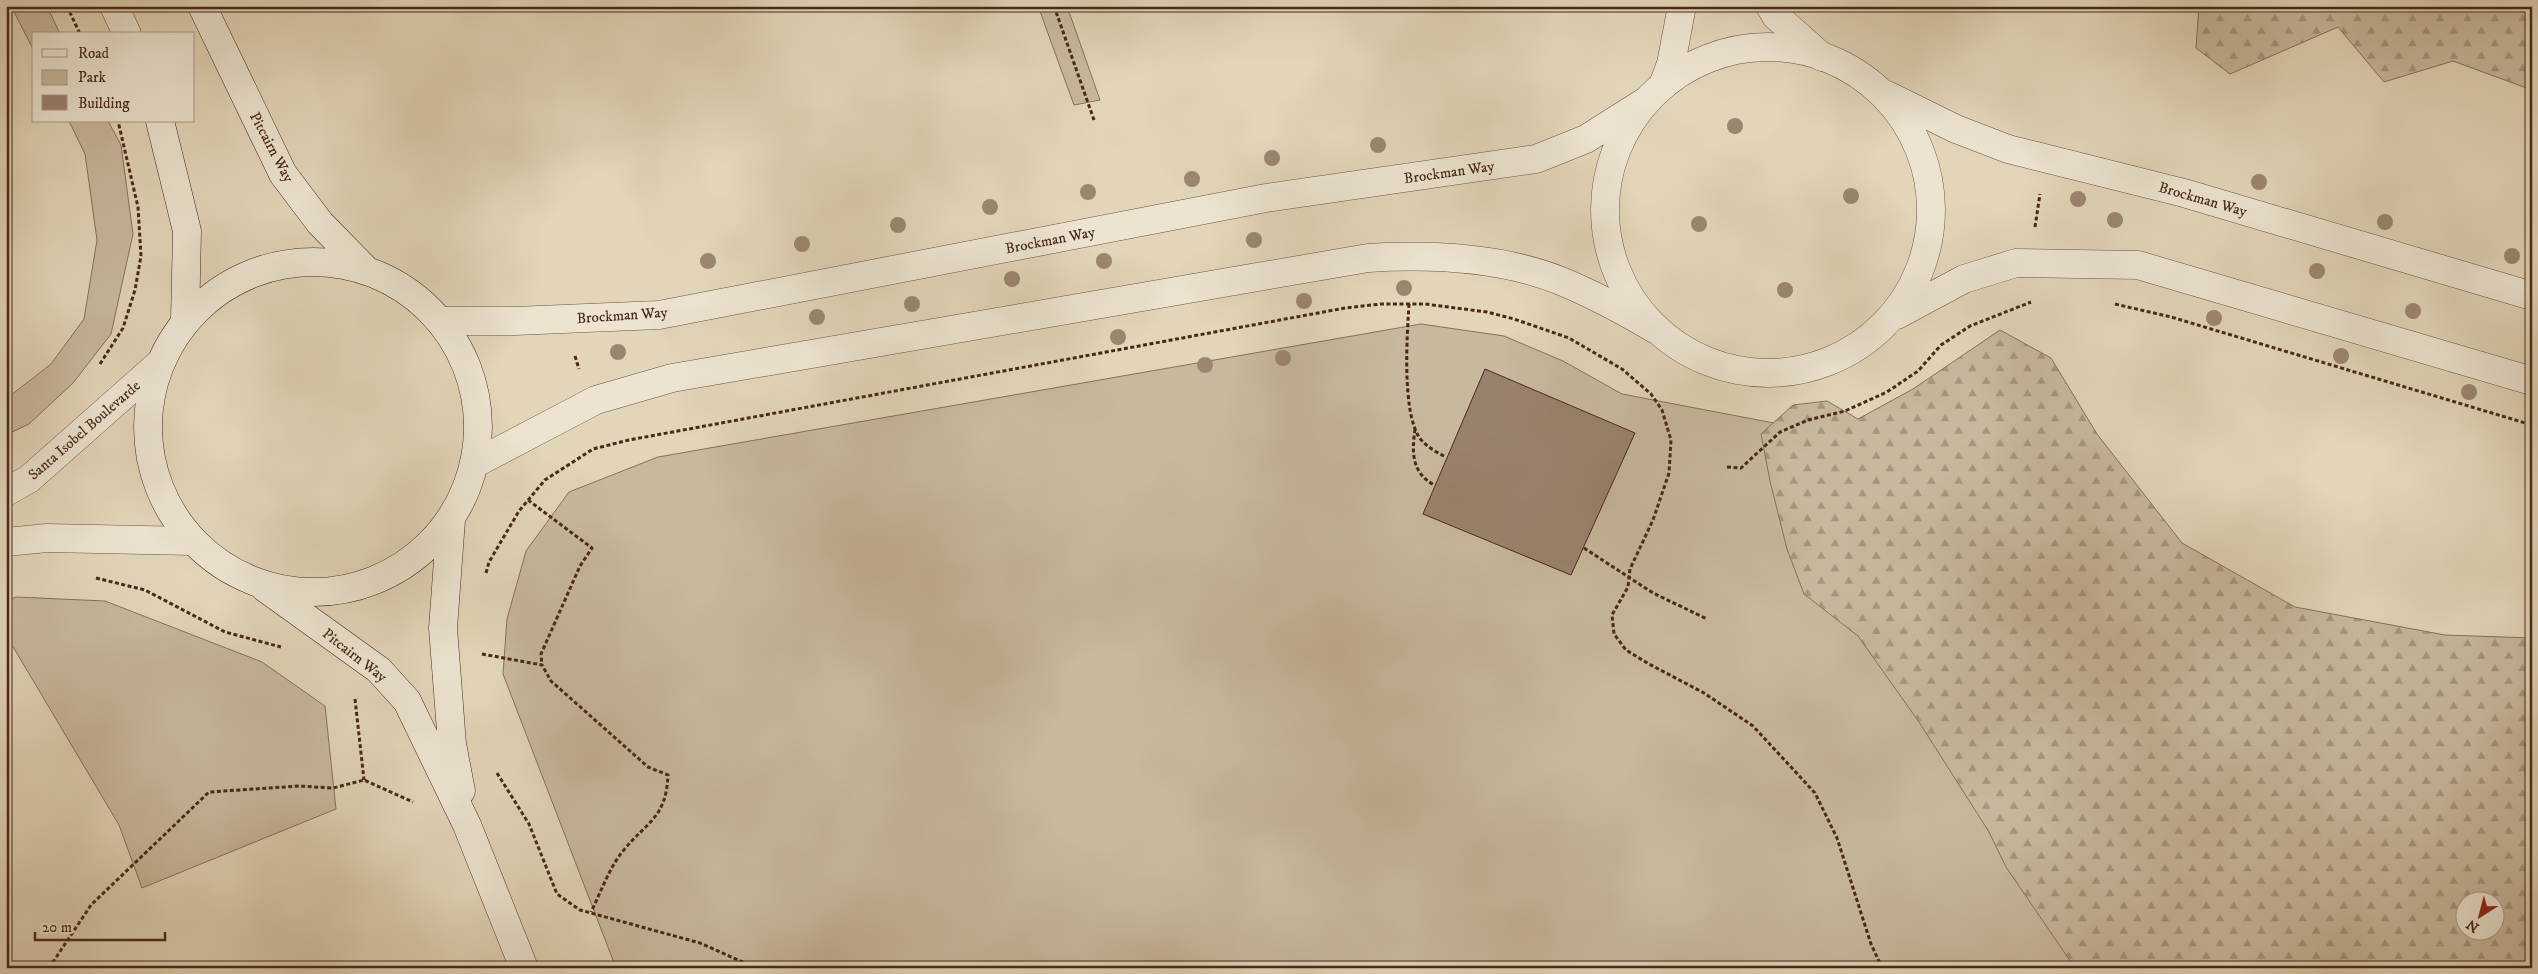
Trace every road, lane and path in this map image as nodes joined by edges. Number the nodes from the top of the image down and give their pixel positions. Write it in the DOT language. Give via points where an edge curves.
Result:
graph roads {
  1 [pos="67,6"];
  2 [pos="114,6"];
  3 [pos="202,6"];
  4 [pos="1054,6"];
  5 [pos="1682,6"];
  6 [pos="1770,6"];
  7 [pos="79,32"];
  8 [pos="126,32"];
  9 [pos="1822,57"];
  10 [pos="1879,91"];
  11 [pos="1654,93"];
  12 [pos="1094,120"];
  13 [pos="118,122"];
  14 [pos="160,122"];
  15 [pos="2040,191"];
  16 [pos="2035,235"];
  17 [pos="367,271"];
  18 [pos="2532,296"];
  19 [pos="2037,300"];
  20 [pos="2112,303"];
  21 [pos="1409,304"];
  22 [pos="1890,319"];
  23 [pos="185,321"];
  24 [pos="440,321"];
  25 [pos="1660,332"];
  26 [pos="574,351"];
  27 [pos="159,364"];
  28 [pos="99,367"];
  29 [pos="579,370"];
  30 [pos="2532,381"];
  31 [pos="2532,425"];
  32 [pos="1415,428"];
  33 [pos="1446,458"];
  34 [pos="474,464"];
  35 [pos="1727,467"];
  36 [pos="1434,484"];
  37 [pos="6,492"];
  38 [pos="528,500"];
  39 [pos="451,520"];
  40 [pos="192,541"];
  41 [pos="6,542"];
  42 [pos="1584,548"];
  43 [pos="88,578"];
  44 [pos="485,579"];
  45 [pos="1629,579"];
  46 [pos="262,585"];
  47 [pos="1707,619"];
  48 [pos="284,648"];
  49 [pos="444,652"];
  50 [pos="542,665"];
  51 [pos="379,670"];
  52 [pos="494,769"];
  53 [pos="467,825"];
  54 [pos="591,912"];
  55 [pos="49,968"];
  56 [pos="524,968"];
  57 [pos="756,968"];
  58 [pos="1882,968"];
  1 -- 7 [label="path"];
  2 -- 8 [label="street"];
  3 -- 17 [label="street, Pitcairn Way" via="283,174 320,223"];
  4 -- 12 [label="path"];
  5 -- 11 [label="street" via="1671,64"];
  6 -- 9 [label="street" via="1776,16"];
  9 -- 10 [label="street" via="1852,71"];
  9 -- 11 [label="street, Brockman Way" via="1785,48 1730,51 1694,64"];
  10 -- 18 [label="street, Brockman Way" via="1956,128 2008,148 2184,193"];
  10 -- 22 [label="street" via="1914,138 1927,174 1931,203 1926,251 1912,287"];
  11 -- 24 [label="street, Brockman Way" via="1586,139 1536,159 1266,198 659,315"];
  11 -- 25 [label="street" via="1633,117 1615,152 1609,170 1604,210 1609,249 1623,286"];
  13 -- 28 [label="path" via="138,207 141,256 123,328"];
  14 -- 23 [label="street" via="188,231"];
  15 -- 16 [label="path"];
  17 -- 23 [label="street" via="318,262 268,267 222,288"];
  17 -- 24 [label="street" via="407,291"];
  19 -- 35 [label="path" via="1970,326 1941,345 1918,371 1887,392 1844,411 1808,420 1780,432 1741,468"];
  20 -- 31 [label="path" via="2171,317"];
  21 -- 32 [label="path" via="1407,359"];
  21 -- 38 [label="path" via="1345,308 630,440 593,449 545,480"];
  21 -- 45 [label="path" via="1434,304 1487,312 1545,329 1569,338 1622,369 1651,394 1662,410 1671,440 1669,473 1653,520 1630,569"];
  22 -- 25 [label="street" via="1862,344 1828,362 1810,368 1764,373 1742,371 1698,357"];
  22 -- 30 [label="street" via="1964,279 2016,263 2138,265"];
  23 -- 27 [label="street"];
  24 -- 34 [label="street" via="466,365 478,414"];
  25 -- 34 [label="street" via="1560,281 1515,268 1420,255 1368,258 672,378 596,400"];
  26 -- 29 [label="path"];
  27 -- 37 [label="street, Santa Isobel Boulevarde" via="30,479"];
  27 -- 40 [label="street" via="147,410 150,457 165,502"];
  32 -- 33 [label="path" via="1426,445"];
  32 -- 36 [label="path" via="1414,465"];
  34 -- 39 [label="street" via="465,493"];
  38 -- 44 [label="path" via="489,562"];
  38 -- 50 [label="path" via="592,548 580,566 541,654"];
  39 -- 46 [label="street" via="414,559 367,584 314,593"];
  39 -- 49 [label="street, Pitcairn Way"];
  40 -- 41 [label="street" via="47,538"];
  40 -- 46 [label="street" via="224,567"];
  42 -- 45 [label="path"];
  43 -- 48 [label="path" via="145,590 225,632"];
  45 -- 47 [label="path"];
  45 -- 58 [label="path" via="1628,587 1612,615 1614,634 1626,650 1704,693 1753,726 1815,793 1837,838 1871,944"];
  46 -- 51 [label="street, Pitcairn Way"];
  49 -- 50 [label="path" via="474,653"];
  49 -- 53 [label="street, Pitcairn Way" via="452,744"];
  50 -- 54 [label="path" via="551,681 648,767 668,775 660,812 622,852"];
  51 -- 53 [label="street, Pitcairn Way" via="407,701"];
  51 -- 55 [label="path" via="354,688 364,780 333,788 299,786 209,792 91,905"];
  52 -- 54 [label="path" via="529,824 557,894 580,910"];
  53 -- 56 [label="street, Pitcairn Way"];
  54 -- 57 [label="path" via="700,942"];
}
